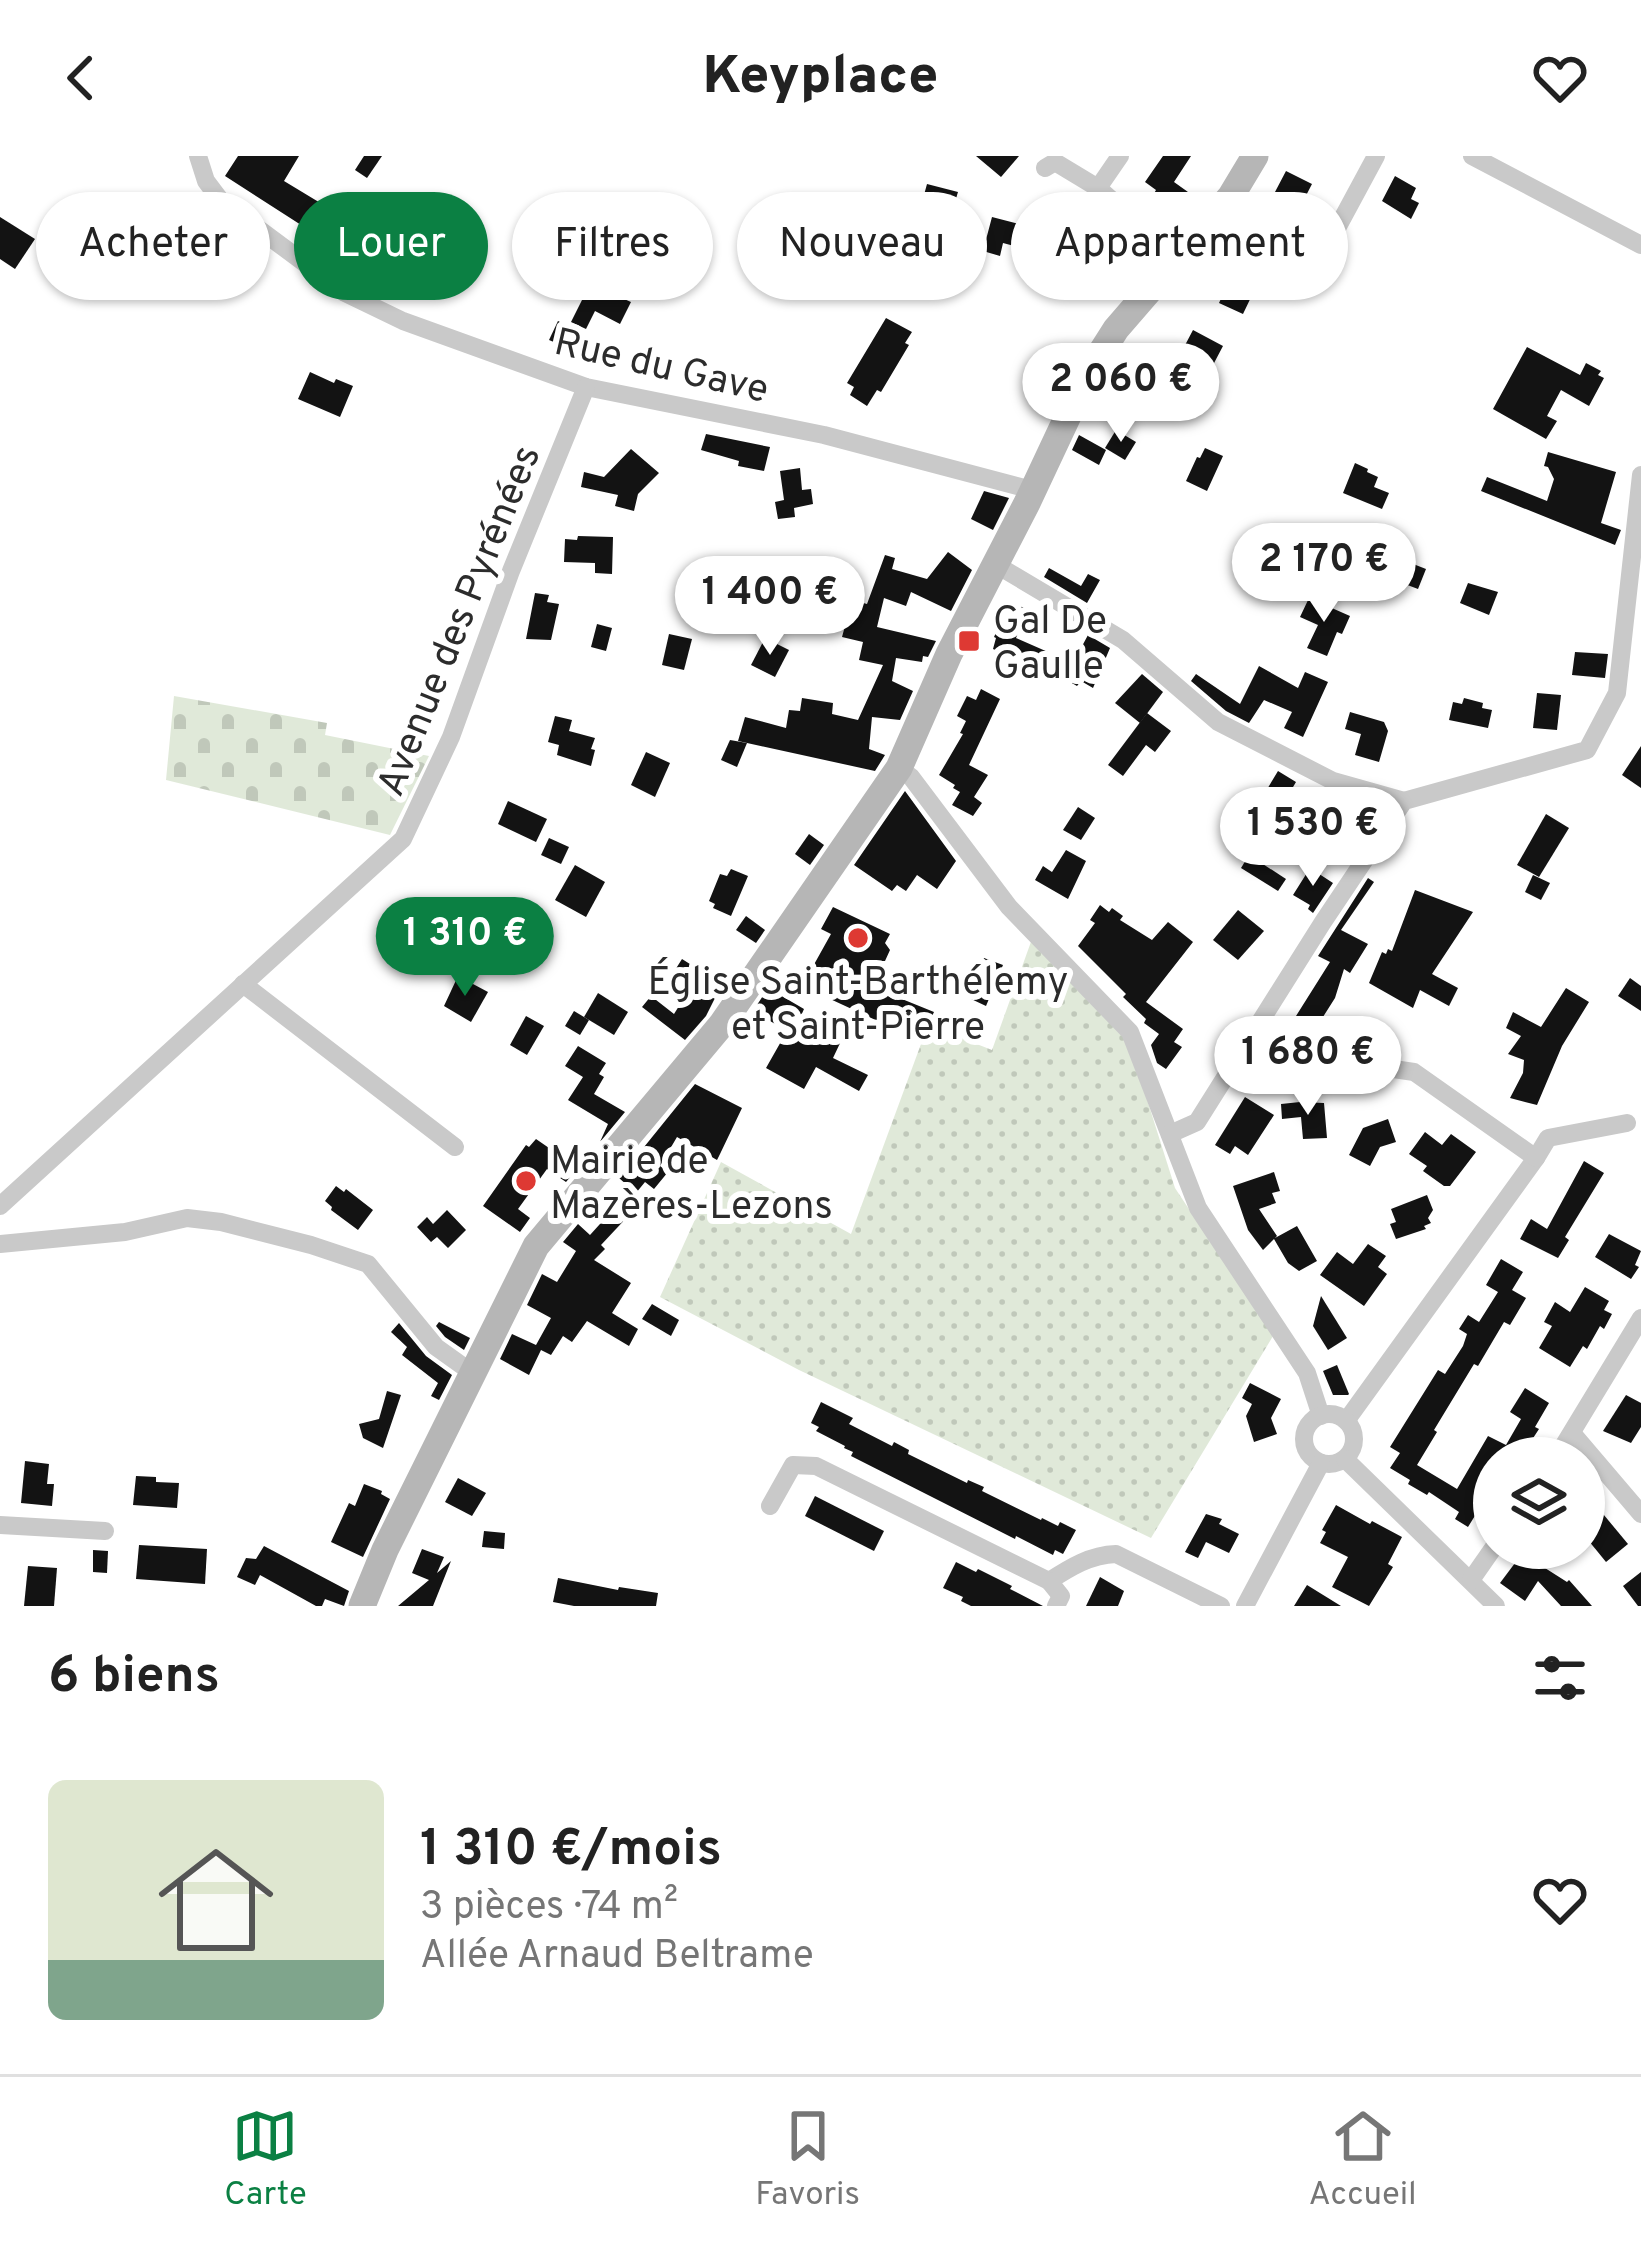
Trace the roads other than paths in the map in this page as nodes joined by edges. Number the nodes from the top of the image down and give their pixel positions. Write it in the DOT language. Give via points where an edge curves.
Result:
graph roads {
  1 [pos="199,156"];
  2 [pos="1120,156"];
  3 [pos="1255,156"];
  4 [pos="1376,156"];
  5 [pos="1472,156"];
  6 [pos="1046,169"];
  7 [pos="1098,188"];
  8 [pos="1103,192"];
  9 [pos="1232,192"];
  10 [pos="1348,208"];
  11 [pos="1641,245"];
  12 [pos="1139,300"];
  13 [pos="586,387"];
  14 [pos="1641,476"];
  15 [pos="1032,490"];
  16 [pos="995,564"];
  17 [pos="899,768"];
  18 [pos="1404,801"];
  19 [pos="243,984"];
  20 [pos="1244,1047"];
  21 [pos="1627,1123"];
  22 [pos="1171,1135"];
  23 [pos="455,1147"];
  24 [pos="1535,1158"];
  25 [pos="0,1206"];
  26 [pos="0,1244"];
  27 [pos="1641,1318"];
  28 [pos="472,1372"];
  29 [pos="1321,1416"];
  30 [pos="1346,1421"];
  31 [pos="1573,1434"];
  32 [pos="1571,1437"];
  33 [pos="1345,1459"];
  34 [pos="1321,1463"];
  35 [pos="770,1506"];
  36 [pos="1641,1514"];
  37 [pos="0,1525"];
  38 [pos="106,1532"];
  39 [pos="1479,1569"];
  40 [pos="1471,1580"];
  41 [pos="1048,1581"];
  42 [pos="362,1606"];
  43 [pos="1056,1606"];
  44 [pos="1221,1606"];
  45 [pos="1245,1606"];
  46 [pos="1496,1606"];
  1 -- 13 [label="street, Rue du Gave" via="221,202 345,293"];
  2 -- 7 [label="street"];
  3 -- 9 [label="main road"];
  4 -- 10 [label="street"];
  5 -- 11 [label="street"];
  6 -- 7 [label="street" via="1055,163"];
  7 -- 8 [label="street"];
  12 -- 15 [label="main road" via="1088,373"];
  13 -- 15 [label="street, Rue du Gave" via="824,435"];
  13 -- 19 [label="street, Avenue des Pyrénées" via="451,737 403,839"];
  14 -- 18 [label="street" via="1617,693 1587,750"];
  15 -- 16 [label="main road"];
  16 -- 17 [label="main road"];
  16 -- 18 [label="street" via="1123,640 1218,722 1333,781"];
  17 -- 22 [label="street" via="1009,907 1130,1032"];
  17 -- 28 [label="main road" via="722,1024 536,1246"];
  18 -- 20 [label="street"];
  19 -- 23 [label="street"];
  19 -- 25 [label="street, Avenue des Pyrénées"];
  20 -- 22 [label="street" via="1197,1122"];
  20 -- 24 [label="street" via="1414,1072"];
  21 -- 24 [label="street" via="1548,1138"];
  22 -- 29 [label="street" via="1198,1208 1306,1373"];
  24 -- 30 [label="street"];
  26 -- 28 [label="street" via="187,1218 311,1245 368,1264 436,1347"];
  27 -- 31 [label="street"];
  28 -- 42 [label="main road"];
  29 -- 30 [label="street"];
  29 -- 34 [label="street" via="1305,1439"];
  30 -- 33 [label="street" via="1354,1436"];
  31 -- 32 [label="street"];
  31 -- 36 [label="street"];
  33 -- 34 [label="street"];
  33 -- 40 [label="street"];
  34 -- 45 [label="street"];
  35 -- 41 [label="street" via="793,1465 816,1466"];
  37 -- 38 [label="street"];
  39 -- 40 [label="street"];
  40 -- 46 [label="street"];
  41 -- 43 [label="street" via="1060,1596"];
  41 -- 44 [label="street" via="1116,1554"];
}
